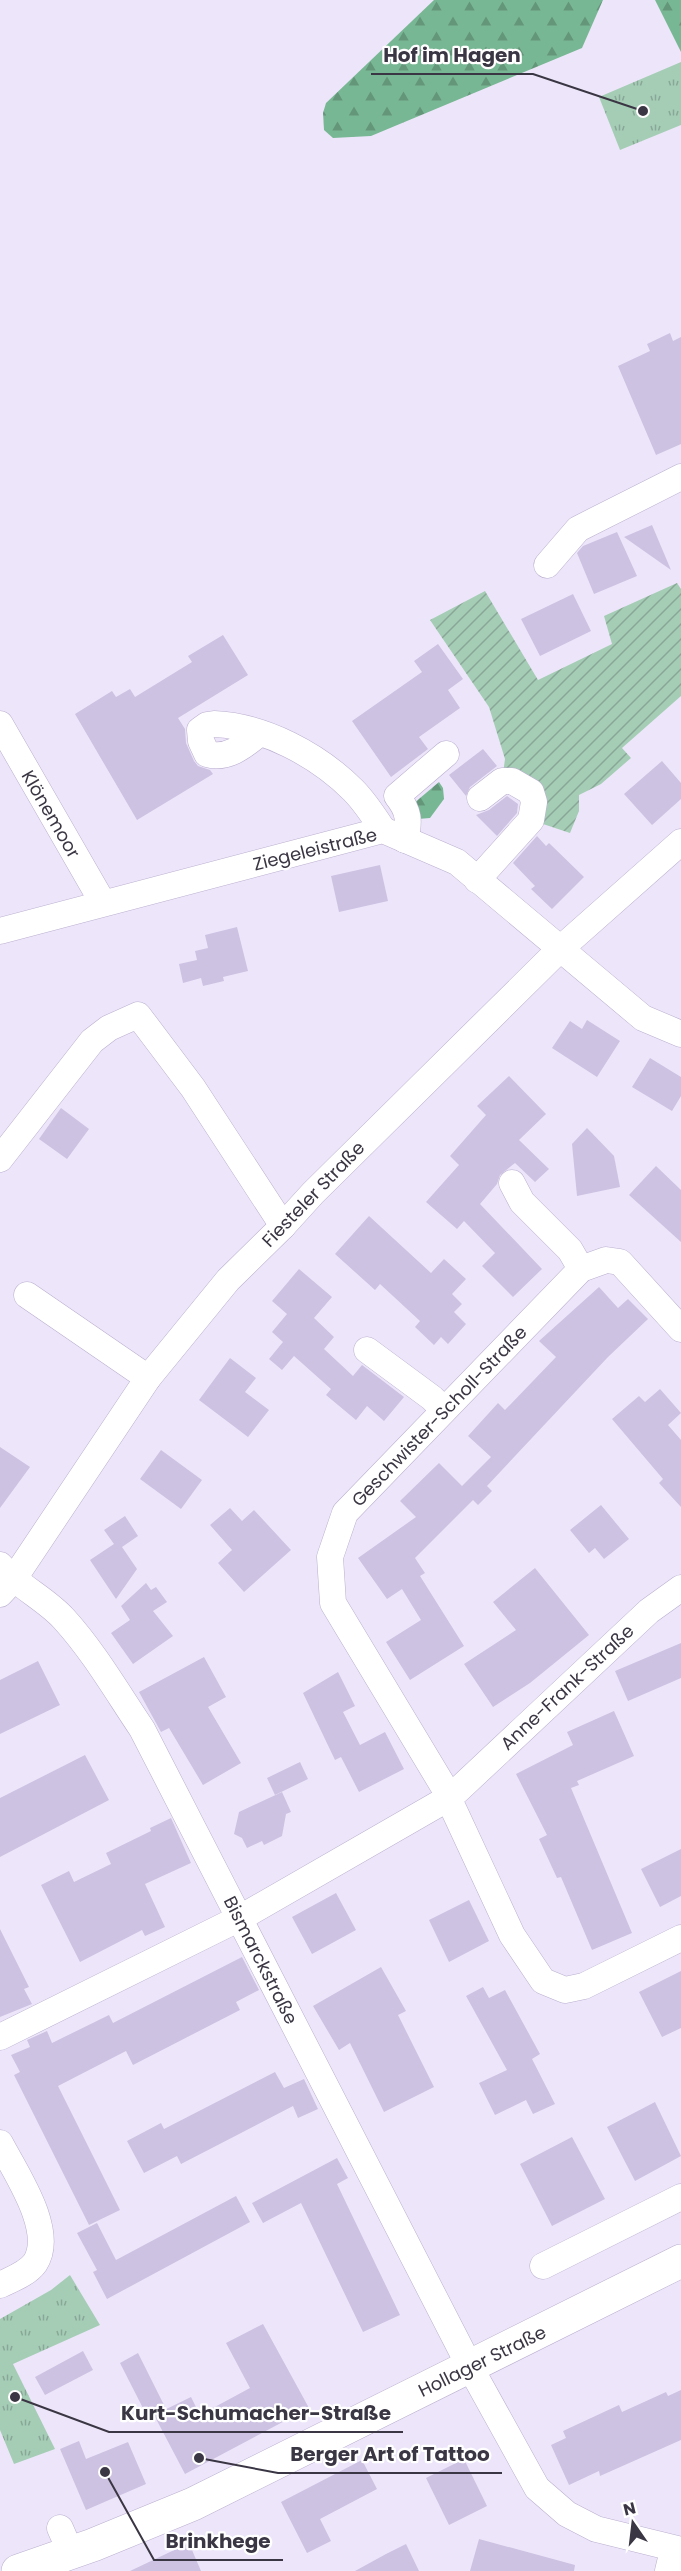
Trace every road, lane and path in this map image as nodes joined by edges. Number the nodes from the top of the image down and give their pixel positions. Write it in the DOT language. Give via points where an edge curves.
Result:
graph roads {
  1 [pos="681,477"];
  2 [pos="547,565"];
  3 [pos="0,724"];
  4 [pos="260,733"];
  5 [pos="446,754"];
  6 [pos="480,798"];
  7 [pos="394,835"];
  8 [pos="681,842"];
  9 [pos="477,880"];
  10 [pos="103,903"];
  11 [pos="0,931"];
  12 [pos="559,950"];
  13 [pos="681,1034"];
  14 [pos="0,1159"];
  15 [pos="512,1183"];
  16 [pos="283,1226"];
  17 [pos="581,1269"];
  18 [pos="27,1295"];
  19 [pos="681,1329"];
  20 [pos="367,1350"];
  21 [pos="148,1378"];
  22 [pos="444,1410"];
  23 [pos="4,1580"];
  24 [pos="681,1588"];
  25 [pos="449,1798"];
  26 [pos="240,1918"];
  27 [pos="681,1938"];
  28 [pos="0,2037"];
  29 [pos="0,2143"];
  30 [pos="681,2197"];
  31 [pos="681,2261"];
  32 [pos="543,2266"];
  33 [pos="0,2285"];
  34 [pos="471,2367"];
  35 [pos="674,2557"];
  36 [pos="18,2571"];
  1 -- 2 [label="street" via="578,529"];
  3 -- 10 [label="street, Klönemoor"];
  4 -- 7 [label="street" via="300,751 336,774"];
  5 -- 7 [label="street" via="397,796 410,822"];
  6 -- 9 [label="street" via="501,781 512,781 531,792 534,802 531,820"];
  7 -- 9 [label="street, Ziegeleistraße" via="457,862"];
  7 -- 10 [label="street, Ziegeleistraße"];
  8 -- 12 [label="street, Fiesteler Straße"];
  9 -- 12 [label="street, Ziegeleistraße"];
  10 -- 11 [label="street, Ziegeleistraße"];
  12 -- 13 [label="street, Ziegeleistraße" via="643,1018"];
  12 -- 16 [label="street, Fiesteler Straße"];
  14 -- 16 [label="street" via="92,1041 138,1015 193,1088"];
  15 -- 17 [label="street" via="522,1202 570,1250"];
  16 -- 21 [label="street, Fiesteler Straße" via="228,1280"];
  17 -- 19 [label="street, Geschwister-Scholl-Straße" via="606,1260 620,1262"];
  17 -- 22 [label="street, Geschwister-Scholl-Straße"];
  18 -- 21 [label="street"];
  20 -- 22 [label="street"];
  21 -- 23 [label="street, Fiesteler Straße"];
  22 -- 25 [label="street, Geschwister-Scholl-Straße" via="345,1514 330,1557 333,1603"];
  23 -- 26 [label="street, Bismarckstraße" via="63,1618 108,1677 142,1729"];
  24 -- 25 [label="street, Anne-Frank-Straße" via="649,1611"];
  25 -- 26 [label="street, Anne-Frank-Straße"];
  25 -- 27 [label="street, Geschwister-Scholl-Straße" via="512,1935 543,1981 565,1990 584,1986"];
  26 -- 28 [label="street, Anne-Frank-Straße"];
  26 -- 34 [label="street, Bismarckstraße"];
  29 -- 33 [label="street" via="39,2223 41,2246 26,2272"];
  30 -- 32 [label="street"];
  31 -- 34 [label="main road, Hollager Straße"];
  34 -- 35 [label="street, Bismarckstraße" via="537,2488 567,2514 596,2529"];
  34 -- 36 [label="main road, Hollager Straße" via="193,2504 66,2540"];
}
